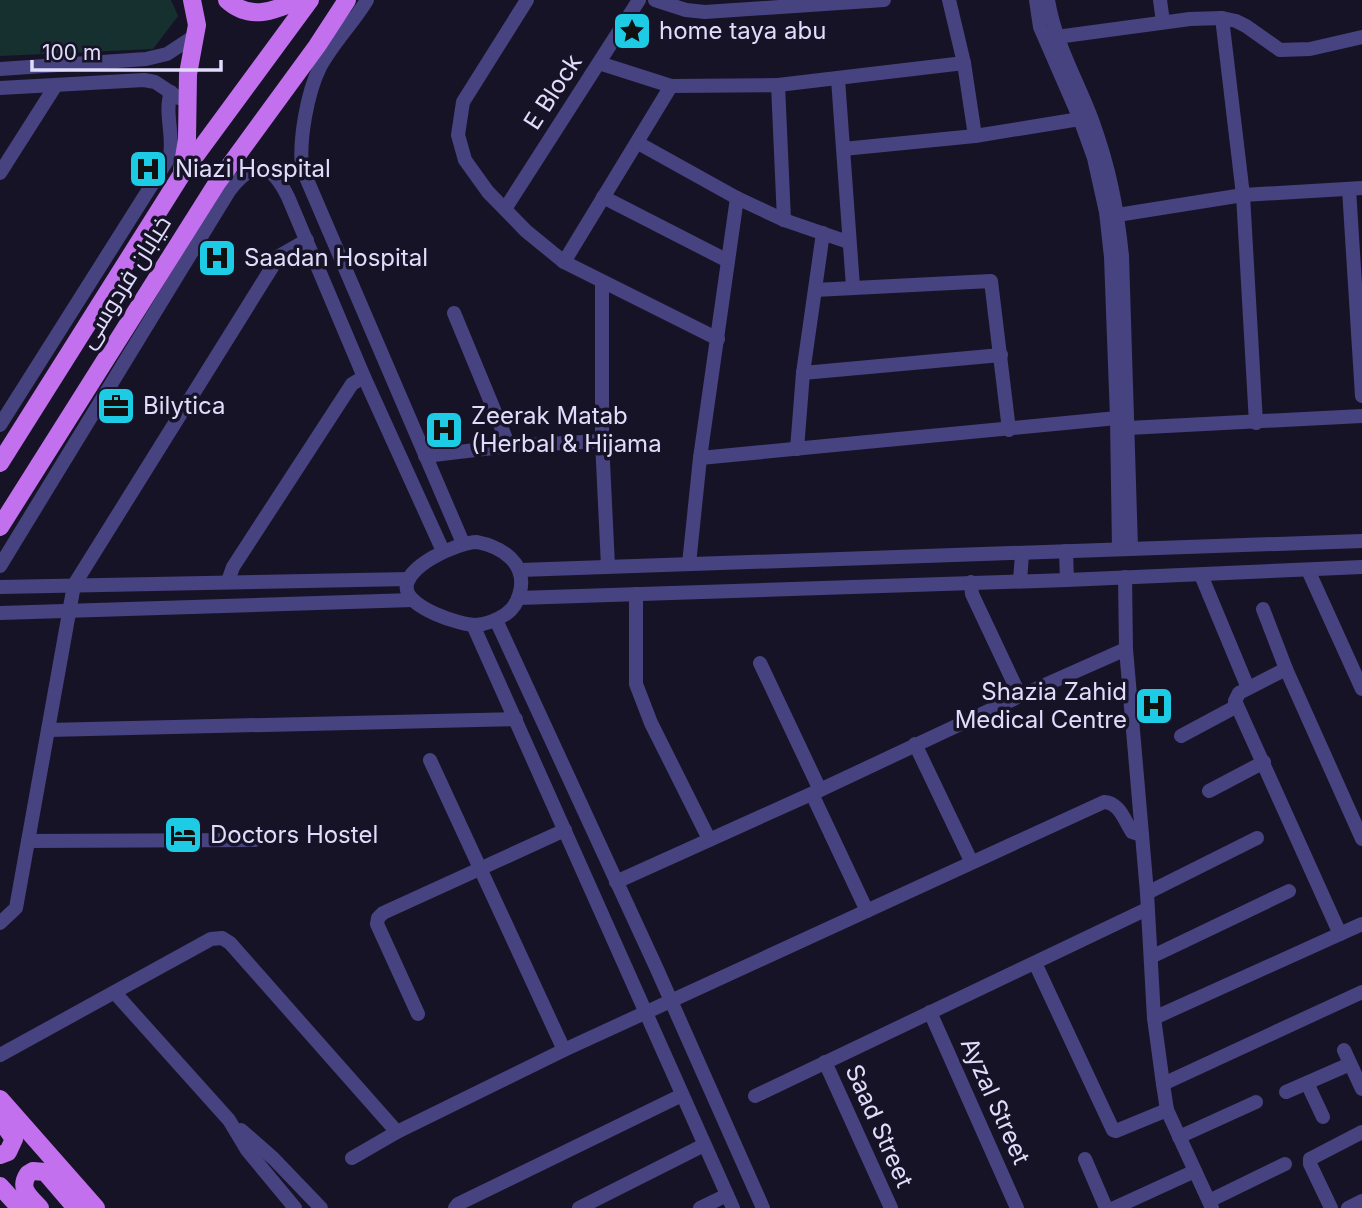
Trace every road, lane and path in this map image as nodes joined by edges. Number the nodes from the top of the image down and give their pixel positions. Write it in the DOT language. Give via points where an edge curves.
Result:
graph roads {
  1 [pos="192,0"];
  2 [pos="228,0"];
  3 [pos="299,0"];
  4 [pos="310,0"];
  5 [pos="347,0"];
  6 [pos="367,0"];
  7 [pos="527,0"];
  8 [pos="639,0"];
  9 [pos="655,0"];
  10 [pos="884,0"];
  11 [pos="949,0"];
  12 [pos="1035,0"];
  13 [pos="1048,0"];
  14 [pos="1160,0"];
  15 [pos="1222,18"];
  16 [pos="1163,22"];
  17 [pos="196,35"];
  18 [pos="1050,37"];
  19 [pos="1362,37"];
  20 [pos="323,50"];
  21 [pos="599,63"];
  22 [pos="964,63"];
  23 [pos="0,69"];
  24 [pos="838,79"];
  25 [pos="57,85"];
  26 [pos="778,85"];
  27 [pos="671,86"];
  28 [pos="0,88"];
  29 [pos="179,97"];
  30 [pos="1085,118"];
  31 [pos="975,136"];
  32 [pos="638,143"];
  33 [pos="842,149"];
  34 [pos="0,173"];
  35 [pos="182,174"];
  36 [pos="223,187"];
  37 [pos="1355,189"];
  38 [pos="1243,195"];
  39 [pos="603,197"];
  40 [pos="737,198"];
  41 [pos="505,209"];
  42 [pos="1112,216"];
  43 [pos="784,220"];
  44 [pos="823,233"];
  45 [pos="307,240"];
  46 [pos="848,242"];
  47 [pos="728,261"];
  48 [pos="564,262"];
  49 [pos="602,282"];
  50 [pos="853,287"];
  51 [pos="815,290"];
  52 [pos="454,313"];
  53 [pos="718,339"];
  54 [pos="1001,355"];
  55 [pos="803,373"];
  56 [pos="364,377"];
  57 [pos="1362,396"];
  58 [pos="1362,415"];
  59 [pos="1122,423"];
  60 [pos="1256,423"];
  61 [pos="0,425"];
  62 [pos="1009,430"];
  63 [pos="603,441"];
  64 [pos="509,446"];
  65 [pos="797,449"];
  66 [pos="425,456"];
  67 [pos="700,457"];
  68 [pos="0,463"];
  69 [pos="0,469"];
  70 [pos="0,477"];
  71 [pos="6,512"];
  72 [pos="0,527"];
  73 [pos="1362,541"];
  74 [pos="464,543"];
  75 [pos="1186,548"];
  76 [pos="1125,549"];
  77 [pos="443,551"];
  78 [pos="1066,551"];
  79 [pos="1022,554"];
  80 [pos="689,564"];
  81 [pos="0,566"];
  82 [pos="608,566"];
  83 [pos="1362,567"];
  84 [pos="520,570"];
  85 [pos="1308,570"];
  86 [pos="1194,575"];
  87 [pos="1125,577"];
  88 [pos="409,579"];
  89 [pos="1067,580"];
  90 [pos="228,581"];
  91 [pos="1020,581"];
  92 [pos="971,582"];
  93 [pos="74,584"];
  94 [pos="0,587"];
  95 [pos="636,594"];
  96 [pos="518,598"];
  97 [pos="413,600"];
  98 [pos="1263,610"];
  99 [pos="71,611"];
  100 [pos="0,613"];
  101 [pos="496,620"];
  102 [pos="473,625"];
  103 [pos="1126,649"];
  104 [pos="760,663"];
  105 [pos="1286,669"];
  106 [pos="1248,688"];
  107 [pos="1362,690"];
  108 [pos="1020,696"];
  109 [pos="1237,706"];
  110 [pos="516,719"];
  111 [pos="48,730"];
  112 [pos="1181,736"];
  113 [pos="915,744"];
  114 [pos="430,760"];
  115 [pos="1264,762"];
  116 [pos="1209,791"];
  117 [pos="816,792"];
  118 [pos="565,830"];
  119 [pos="1142,835"];
  120 [pos="1257,838"];
  121 [pos="709,839"];
  122 [pos="1362,839"];
  123 [pos="255,840"];
  124 [pos="28,841"];
  125 [pos="971,861"];
  126 [pos="481,869"];
  127 [pos="616,882"];
  128 [pos="1289,891"];
  129 [pos="1147,893"];
  130 [pos="1147,909"];
  131 [pos="867,911"];
  132 [pos="0,923"];
  133 [pos="1362,924"];
  134 [pos="1340,934"];
  135 [pos="1151,957"];
  136 [pos="1035,963"];
  137 [pos="1362,992"];
  138 [pos="116,993"];
  139 [pos="671,1000"];
  140 [pos="646,1011"];
  141 [pos="930,1012"];
  142 [pos="418,1014"];
  143 [pos="1154,1018"];
  144 [pos="564,1050"];
  145 [pos="0,1055"];
  146 [pos="825,1062"];
  147 [pos="1307,1083"];
  148 [pos="1163,1084"];
  149 [pos="1362,1089"];
  150 [pos="1286,1092"];
  151 [pos="682,1096"];
  152 [pos="755,1096"];
  153 [pos="0,1099"];
  154 [pos="1256,1101"];
  155 [pos="1167,1110"];
  156 [pos="1324,1117"];
  157 [pos="0,1119"];
  158 [pos="229,1119"];
  159 [pos="397,1132"];
  160 [pos="1362,1132"];
  161 [pos="1179,1137"];
  162 [pos="704,1145"];
  163 [pos="0,1156"];
  164 [pos="352,1158"];
  165 [pos="1084,1159"];
  166 [pos="1285,1164"];
  167 [pos="1195,1171"];
  168 [pos="1,1189"];
  169 [pos="730,1201"];
  170 [pos="1362,1201"];
  171 [pos="1211,1205"];
  172 [pos="20,1208"];
  173 [pos="40,1208"];
  174 [pos="76,1208"];
  175 [pos="96,1208"];
  176 [pos="295,1208"];
  177 [pos="321,1208"];
  178 [pos="455,1208"];
  179 [pos="579,1208"];
  180 [pos="700,1208"];
  181 [pos="764,1208"];
  182 [pos="891,1208"];
  183 [pos="1017,1208"];
  184 [pos="1107,1208"];
  185 [pos="1114,1208"];
  186 [pos="1331,1208"];
  187 [pos="1348,1208"];
  1 -- 17 [label="main road"];
  2 -- 3 [label="main road" via="255,13"];
  4 -- 35 [label="main road, خیابان فردوسی"];
  5 -- 20 [label="main road, خیابان فردوسی"];
  6 -- 20 [label="street"];
  7 -- 41 [label="street" via="463,102 458,135 465,160"];
  8 -- 21 [label="street, E Block"];
  9 -- 10 [label="street" via="705,12"];
  11 -- 22 [label="street"];
  12 -- 18 [label="street"];
  13 -- 18 [label="street"];
  14 -- 16 [label="street"];
  15 -- 16 [label="street"];
  15 -- 19 [label="street" via="1246,26 1280,50 1310,49"];
  15 -- 38 [label="street"];
  16 -- 18 [label="street"];
  17 -- 23 [label="street" via="159,57"];
  17 -- 29 [label="main road"];
  18 -- 30 [label="street"];
  20 -- 36 [label="main road, خیابان فردوسی"];
  20 -- 66 [label="street" via="301,147 302,168"];
  21 -- 27 [label="street"];
  21 -- 41 [label="street, E Block"];
  22 -- 24 [label="street"];
  22 -- 31 [label="street"];
  24 -- 26 [label="street"];
  24 -- 33 [label="street"];
  25 -- 28 [label="street"];
  25 -- 29 [label="street" via="144,80"];
  25 -- 34 [label="street"];
  26 -- 27 [label="street"];
  26 -- 43 [label="street"];
  27 -- 32 [label="street"];
  29 -- 35 [label="main road" via="187,139"];
  29 -- 61 [label="street" via="167,102 170,156"];
  30 -- 31 [label="street"];
  30 -- 42 [label="street" via="1109,170"];
  31 -- 33 [label="street"];
  32 -- 39 [label="street"];
  32 -- 40 [label="street"];
  33 -- 46 [label="street"];
  35 -- 68 [label="main road, خیابان فردوسی"];
  36 -- 45 [label="street" via="251,170 269,171 282,183"];
  36 -- 71 [label="main road, خیابان فردوسی"];
  36 -- 81 [label="street"];
  37 -- 38 [label="street"];
  37 -- 57 [label="street"];
  38 -- 42 [label="street"];
  38 -- 60 [label="street"];
  39 -- 47 [label="street"];
  39 -- 48 [label="street"];
  40 -- 43 [label="street"];
  40 -- 47 [label="street"];
  41 -- 48 [label="street"];
  42 -- 59 [label="street" via="1122,256"];
  43 -- 44 [label="street"];
  44 -- 46 [label="street"];
  44 -- 51 [label="street"];
  45 -- 56 [label="street"];
  45 -- 93 [label="street" via="279,256"];
  46 -- 50 [label="street"];
  47 -- 53 [label="street"];
  48 -- 49 [label="street"];
  49 -- 53 [label="street"];
  49 -- 63 [label="street"];
  50 -- 51 [label="street"];
  50 -- 54 [label="street" via="991,281"];
  51 -- 55 [label="street"];
  52 -- 64 [label="street"];
  53 -- 67 [label="street"];
  54 -- 55 [label="street"];
  54 -- 62 [label="street"];
  55 -- 65 [label="street"];
  56 -- 77 [label="street"];
  56 -- 90 [label="street" via="352,384"];
  58 -- 60 [label="street"];
  59 -- 60 [label="street"];
  59 -- 62 [label="street"];
  59 -- 76 [label="street"];
  62 -- 65 [label="street"];
  63 -- 64 [label="street"];
  63 -- 82 [label="street"];
  64 -- 66 [label="street"];
  65 -- 67 [label="street"];
  66 -- 74 [label="street"];
  67 -- 80 [label="street"];
  69 -- 70 [label="main road"];
  71 -- 72 [label="main road, خیابان فردوسی"];
  73 -- 75 [label="street"];
  74 -- 77 [label="street"];
  74 -- 84 [label="street" via="499,549"];
  75 -- 76 [label="street"];
  75 -- 86 [label="street"];
  76 -- 78 [label="street"];
  77 -- 88 [label="street"];
  78 -- 79 [label="street"];
  78 -- 89 [label="street"];
  79 -- 80 [label="street"];
  79 -- 91 [label="street"];
  80 -- 82 [label="street"];
  82 -- 84 [label="street"];
  83 -- 85 [label="street"];
  84 -- 96 [label="street"];
  85 -- 86 [label="street"];
  85 -- 107 [label="street"];
  86 -- 87 [label="street"];
  86 -- 106 [label="street"];
  87 -- 89 [label="street"];
  87 -- 103 [label="street"];
  88 -- 90 [label="street"];
  88 -- 97 [label="street" via="407,590"];
  89 -- 91 [label="street"];
  90 -- 93 [label="street"];
  91 -- 92 [label="street"];
  92 -- 95 [label="street"];
  92 -- 108 [label="street" via="972,594"];
  93 -- 94 [label="street"];
  93 -- 99 [label="street"];
  95 -- 96 [label="street"];
  95 -- 121 [label="street" via="636,684"];
  96 -- 101 [label="street"];
  97 -- 99 [label="street"];
  97 -- 102 [label="street" via="442,617"];
  98 -- 105 [label="street"];
  99 -- 100 [label="street"];
  99 -- 111 [label="street"];
  101 -- 102 [label="street"];
  101 -- 127 [label="street"];
  102 -- 110 [label="street"];
  103 -- 108 [label="street"];
  103 -- 119 [label="street"];
  104 -- 117 [label="street"];
  105 -- 106 [label="street"];
  105 -- 122 [label="street"];
  106 -- 109 [label="street" via="1236,696"];
  108 -- 113 [label="street"];
  109 -- 112 [label="street"];
  109 -- 115 [label="street"];
  110 -- 111 [label="street"];
  110 -- 118 [label="street"];
  111 -- 124 [label="street"];
  113 -- 117 [label="street"];
  113 -- 125 [label="street"];
  114 -- 126 [label="street"];
  115 -- 116 [label="street"];
  115 -- 134 [label="street"];
  117 -- 121 [label="street"];
  117 -- 131 [label="street"];
  118 -- 126 [label="street"];
  118 -- 140 [label="street"];
  119 -- 125 [label="street" via="1132,832 1109,801"];
  119 -- 129 [label="street"];
  120 -- 129 [label="street"];
  121 -- 127 [label="street"];
  123 -- 124 [label="street"];
  124 -- 132 [label="street" via="16,908"];
  125 -- 131 [label="street"];
  126 -- 142 [label="street" via="378,918"];
  126 -- 144 [label="street"];
  127 -- 139 [label="street"];
  128 -- 135 [label="street"];
  129 -- 130 [label="street"];
  130 -- 135 [label="street"];
  130 -- 136 [label="street"];
  131 -- 139 [label="street"];
  133 -- 134 [label="street"];
  134 -- 143 [label="street"];
  135 -- 143 [label="street"];
  136 -- 141 [label="street"];
  136 -- 155 [label="street" via="1109,1126 1116,1131"];
  137 -- 148 [label="street"];
  138 -- 145 [label="street"];
  138 -- 158 [label="street"];
  138 -- 159 [label="street" via="211,939 222,938"];
  139 -- 140 [label="street"];
  139 -- 181 [label="street"];
  140 -- 144 [label="street"];
  140 -- 151 [label="street"];
  141 -- 146 [label="street"];
  141 -- 183 [label="street, Ayzal Street"];
  143 -- 148 [label="street"];
  144 -- 159 [label="street"];
  146 -- 152 [label="street"];
  146 -- 182 [label="street, Saad Street"];
  147 -- 149 [label="street" via="1347,1057"];
  147 -- 150 [label="street"];
  147 -- 156 [label="street"];
  148 -- 155 [label="street"];
  151 -- 162 [label="street"];
  151 -- 178 [label="street"];
  153 -- 175 [label="main road"];
  154 -- 161 [label="street"];
  155 -- 161 [label="street"];
  157 -- 163 [label="main road" via="14,1139 9,1152"];
  158 -- 176 [label="street" via="247,1150"];
  158 -- 177 [label="street"];
  159 -- 164 [label="street"];
  160 -- 186 [label="street" via="1310,1159"];
  161 -- 167 [label="street"];
  162 -- 169 [label="street"];
  162 -- 179 [label="street"];
  165 -- 184 [label="street"];
  166 -- 171 [label="street"];
  167 -- 171 [label="street"];
  167 -- 185 [label="street"];
  168 -- 172 [label="main road"];
  169 -- 180 [label="street"];
  170 -- 187 [label="street"];
  173 -- 174 [label="main road" via="23,1185 33,1171 44,1172"];
}
